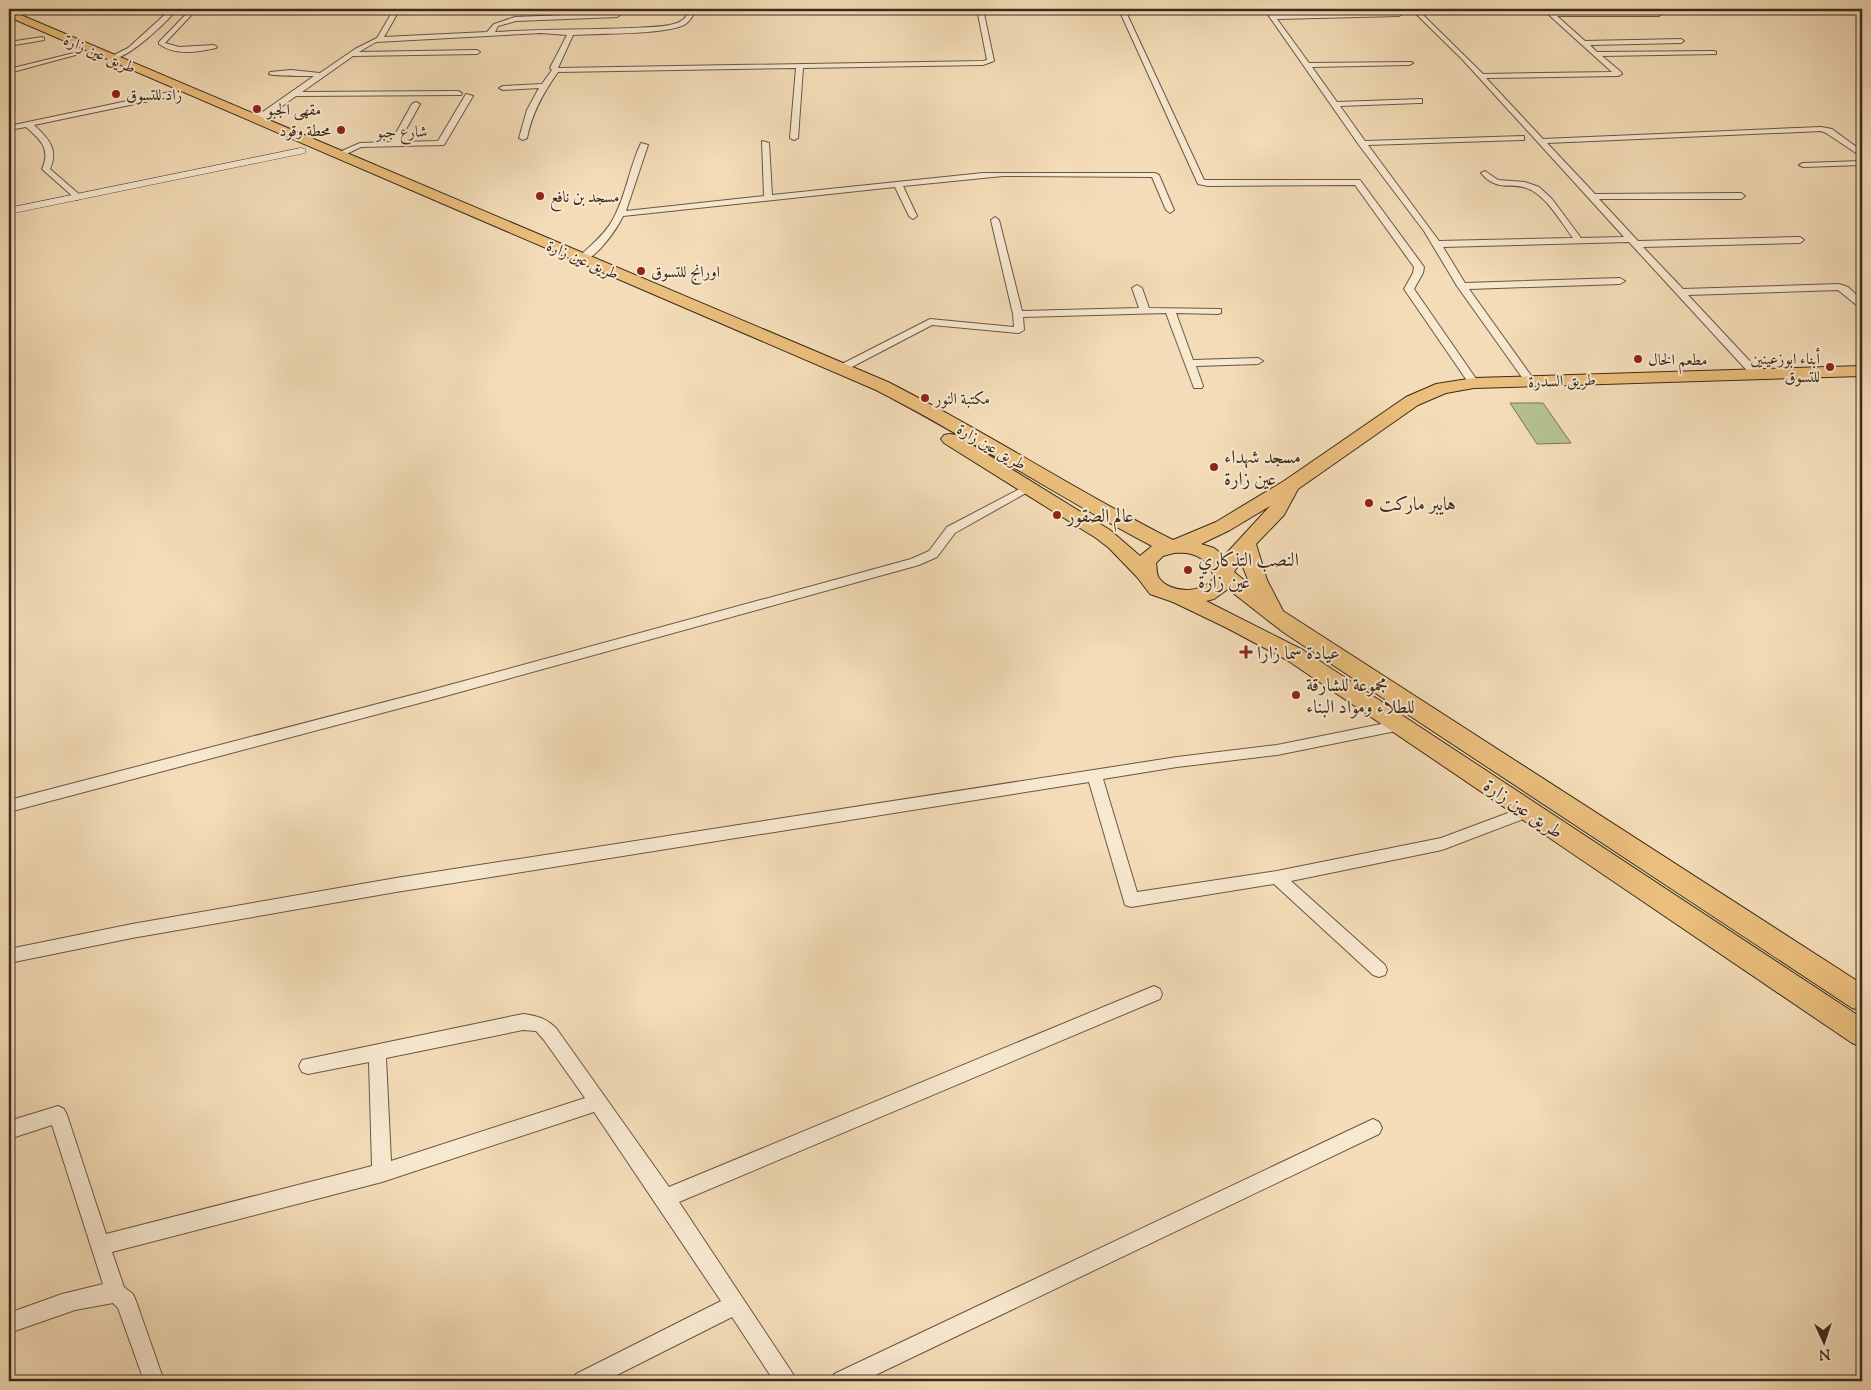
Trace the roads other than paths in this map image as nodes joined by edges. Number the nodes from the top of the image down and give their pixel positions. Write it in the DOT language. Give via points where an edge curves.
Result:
graph roads {
  1 [pos="176,9"];
  2 [pos="194,9"];
  3 [pos="396,9"];
  4 [pos="548,9"];
  5 [pos="980,9"];
  6 [pos="1125,9"];
  7 [pos="1267,9"];
  8 [pos="1414,9"];
  9 [pos="692,11"];
  10 [pos="9,13"];
  11 [pos="1399,14"];
  12 [pos="1659,14"];
  13 [pos="617,15"];
  14 [pos="546,17"];
  15 [pos="1272,17"];
  16 [pos="9,24"];
  17 [pos="541,31"];
  18 [pos="490,33"];
  19 [pos="571,33"];
  20 [pos="42,39"];
  21 [pos="380,39"];
  22 [pos="1682,41"];
  23 [pos="161,43"];
  24 [pos="1582,43"];
  25 [pos="9,44"];
  26 [pos="134,46"];
  27 [pos="214,47"];
  28 [pos="477,52"];
  29 [pos="1714,53"];
  30 [pos="76,54"];
  31 [pos="350,54"];
  32 [pos="1596,54"];
  33 [pos="112,58"];
  34 [pos="1409,63"];
  35 [pos="1306,65"];
  36 [pos="800,66"];
  37 [pos="556,70"];
  38 [pos="9,71"];
  39 [pos="273,74"];
  40 [pos="321,75"];
  41 [pos="1480,76"];
  42 [pos="543,86"];
  43 [pos="503,88"];
  44 [pos="458,93"];
  45 [pos="170,94"];
  46 [pos="294,94"];
  47 [pos="469,96"];
  48 [pos="1419,102"];
  49 [pos="416,104"];
  50 [pos="1334,104"];
  51 [pos="255,119"];
  52 [pos="28,124"];
  53 [pos="9,128"];
  54 [pos="523,138"];
  55 [pos="794,138"];
  56 [pos="1522,138"];
  57 [pos="1540,141"];
  58 [pos="765,143"];
  59 [pos="1362,143"];
  60 [pos="286,144"];
  61 [pos="393,145"];
  62 [pos="644,145"];
  63 [pos="301,151"];
  64 [pos="339,154"];
  65 [pos="1862,155"];
  66 [pos="269,156"];
  67 [pos="1862,163"];
  68 [pos="1803,165"];
  69 [pos="1485,173"];
  70 [pos="898,184"];
  71 [pos="1741,196"];
  72 [pos="77,197"];
  73 [pos="1591,197"];
  74 [pos="768,198"];
  75 [pos="1170,210"];
  76 [pos="9,211"];
  77 [pos="622,214"];
  78 [pos="913,216"];
  79 [pos="995,220"];
  80 [pos="1578,239"];
  81 [pos="1800,240"];
  82 [pos="1634,242"];
  83 [pos="1438,244"];
  84 [pos="582,259"];
  85 [pos="1620,281"];
  86 [pos="1462,286"];
  87 [pos="1137,288"];
  88 [pos="1681,292"];
  89 [pos="1862,306"];
  90 [pos="1145,310"];
  91 [pos="1170,310"];
  92 [pos="1218,310"];
  93 [pos="1018,314"];
  94 [pos="1258,361"];
  95 [pos="1189,363"];
  96 [pos="842,368"];
  97 [pos="1862,371"];
  98 [pos="1756,374"];
  99 [pos="1530,381"];
  100 [pos="1474,383"];
  101 [pos="1198,386"];
  102 [pos="1291,485"];
  103 [pos="1029,487"];
  104 [pos="1136,530"];
  105 [pos="1246,543"];
  106 [pos="1116,544"];
  107 [pos="1174,547"];
  108 [pos="1224,573"];
  109 [pos="1146,574"];
  110 [pos="1178,596"];
  111 [pos="1254,600"];
  112 [pos="1279,619"];
  113 [pos="1235,622"];
  114 [pos="1401,725"];
  115 [pos="1094,775"];
  116 [pos="9,806"];
  117 [pos="1528,811"];
  118 [pos="1277,877"];
  119 [pos="9,956"];
  120 [pos="1379,970"];
  121 [pos="1154,994"];
  122 [pos="1862,999"];
  123 [pos="1862,1034"];
  124 [pos="377,1052"];
  125 [pos="308,1066"];
  126 [pos="597,1103"];
  127 [pos="1373,1128"];
  128 [pos="9,1130"];
  129 [pos="382,1173"];
  130 [pos="664,1198"];
  131 [pos="100,1244"];
  132 [pos="116,1293"];
  133 [pos="735,1305"];
  134 [pos="9,1323"];
  135 [pos="154,1381"];
  136 [pos="583,1381"];
  137 [pos="786,1381"];
  138 [pos="840,1381"];
  1 -- 26 [label="street"];
  2 -- 23 [label="street"];
  3 -- 21 [label="street"];
  4 -- 14 [label="street"];
  5 -- 36 [label="street" via="991,60 988,62"];
  6 -- 100 [label="street" via="1123,12 1201,182 1357,182 1420,268 1409,289"];
  7 -- 15 [label="street"];
  8 -- 41 [label="street"];
  9 -- 19 [label="street" via="686,21 668,28"];
  10 -- 33 [label="main road, طريق عين زارة"];
  11 -- 15 [label="street"];
  12 -- 24 [label="street" via="1551,14"];
  13 -- 14 [label="street"];
  14 -- 17 [label="street"];
  14 -- 18 [label="street" via="510,20 496,25"];
  15 -- 35 [label="street"];
  16 -- 20 [label="main road, طريق عين زارة"];
  17 -- 18 [label="street"];
  17 -- 19 [label="street"];
  18 -- 21 [label="street"];
  19 -- 37 [label="street" via="554,68"];
  20 -- 25 [label="street"];
  20 -- 30 [label="main road, طريق عين زارة"];
  21 -- 31 [label="street"];
  22 -- 24 [label="street"];
  23 -- 26 [label="street"];
  23 -- 27 [label="street" via="177,48"];
  24 -- 32 [label="street"];
  26 -- 33 [label="street"];
  28 -- 31 [label="street"];
  29 -- 32 [label="street"];
  30 -- 38 [label="street"];
  30 -- 45 [label="main road, طريق عين زارة"];
  31 -- 40 [label="street"];
  32 -- 41 [label="street" via="1618,74"];
  33 -- 51 [label="main road, طريق عين زارة"];
  34 -- 35 [label="street"];
  35 -- 50 [label="street"];
  36 -- 37 [label="street"];
  36 -- 55 [label="street"];
  37 -- 42 [label="street"];
  39 -- 40 [label="street"];
  40 -- 46 [label="street"];
  41 -- 57 [label="street"];
  42 -- 43 [label="street"];
  42 -- 54 [label="street" via="530,110"];
  44 -- 46 [label="street"];
  45 -- 52 [label="street" via="39,118"];
  45 -- 60 [label="main road, طريق عين زارة"];
  46 -- 51 [label="street"];
  47 -- 61 [label="street, شارع جبو" via="443,142"];
  48 -- 50 [label="street"];
  49 -- 61 [label="street"];
  50 -- 59 [label="street"];
  51 -- 64 [label="main road, طريق عين زارة"];
  52 -- 53 [label="street"];
  52 -- 72 [label="street" via="50,145 51,159 46,169"];
  56 -- 59 [label="street"];
  57 -- 65 [label="street" via="1821,129 1829,131"];
  57 -- 73 [label="street"];
  58 -- 74 [label="street"];
  59 -- 83 [label="street"];
  60 -- 63 [label="main road, طريق عين زارة"];
  60 -- 66 [label="street"];
  61 -- 64 [label="street, شارع جبو" via="358,146"];
  62 -- 77 [label="street"];
  63 -- 66 [label="street"];
  63 -- 103 [label="main road, طريق عين زارة" via="856,389 928,426"];
  64 -- 84 [label="main road, طريق عين زارة"];
  66 -- 72 [label="street"];
  67 -- 68 [label="street"];
  69 -- 80 [label="street" via="1495,182 1523,184 1536,189"];
  70 -- 74 [label="street"];
  70 -- 75 [label="street" via="983,175 1153,174 1157,176"];
  70 -- 78 [label="street"];
  71 -- 73 [label="street"];
  72 -- 76 [label="street"];
  73 -- 82 [label="street"];
  74 -- 77 [label="street"];
  77 -- 84 [label="street" via="604,240"];
  79 -- 93 [label="street"];
  80 -- 82 [label="street"];
  80 -- 83 [label="street"];
  81 -- 82 [label="street"];
  82 -- 88 [label="street"];
  83 -- 86 [label="street"];
  84 -- 96 [label="main road, طريق عين زارة"];
  85 -- 86 [label="street"];
  86 -- 99 [label="street"];
  87 -- 90 [label="street"];
  88 -- 89 [label="street" via="1839,287"];
  88 -- 98 [label="street"];
  90 -- 91 [label="street"];
  90 -- 93 [label="street"];
  91 -- 92 [label="street"];
  91 -- 95 [label="street"];
  93 -- 96 [label="street" via="1019,330 1015,331 930,322"];
  94 -- 95 [label="street"];
  95 -- 101 [label="street"];
  96 -- 104 [label="main road, طريق عين زارة" via="945,418"];
  97 -- 98 [label="main road, طريق السدرة"];
  98 -- 99 [label="main road, طريق السدرة"];
  99 -- 100 [label="main road, طريق السدرة"];
  100 -- 102 [label="main road, طريق السدرة" via="1442,388 1412,401"];
  102 -- 105 [label="main road" via="1277,511"];
  102 -- 107 [label="main road, طريق السدرة" via="1223,526"];
  103 -- 106 [label="main road, طريق عين زارة"];
  103 -- 116 [label="street" via="951,530 933,554 915,562 441,693"];
  104 -- 106 [label="main road" via="1137,534 1130,542"];
  104 -- 107 [label="main road, طريق عين زارة"];
  105 -- 108 [label="main road"];
  105 -- 112 [label="main road" via="1257,580"];
  106 -- 109 [label="main road, طريق عين زارة"];
  107 -- 108 [label="main road" via="1196,548 1212,556"];
  107 -- 109 [label="main road" via="1155,552 1145,568"];
  108 -- 110 [label="main road" via="1223,582 1210,593"];
  108 -- 111 [label="main road, طريق عين زارة"];
  109 -- 110 [label="main road" via="1154,585"];
  110 -- 113 [label="main road, طريق عين زارة"];
  111 -- 112 [label="main road, طريق عين زارة"];
  111 -- 113 [label="main road" via="1235,609"];
  112 -- 122 [label="main road, طريق عين زارة"];
  113 -- 114 [label="main road, طريق عين زارة" via="1295,655"];
  114 -- 115 [label="street" via="1277,750"];
  114 -- 117 [label="main road, طريق عين زارة"];
  115 -- 118 [label="street" via="1131,900"];
  115 -- 119 [label="street" via="396,885"];
  117 -- 118 [label="street" via="1442,844"];
  117 -- 123 [label="main road, طريق عين زارة"];
  118 -- 120 [label="street"];
  121 -- 130 [label="street"];
  124 -- 125 [label="street"];
  124 -- 126 [label="street" via="532,1022 543,1026"];
  124 -- 129 [label="street"];
  126 -- 129 [label="street"];
  126 -- 130 [label="street"];
  127 -- 138 [label="street"];
  128 -- 131 [label="street" via="58,1115"];
  129 -- 131 [label="street"];
  130 -- 133 [label="street"];
  131 -- 132 [label="street"];
  132 -- 134 [label="street" via="55,1307"];
  132 -- 135 [label="street" via="126,1301"];
  133 -- 136 [label="street"];
  133 -- 137 [label="street"];
}
